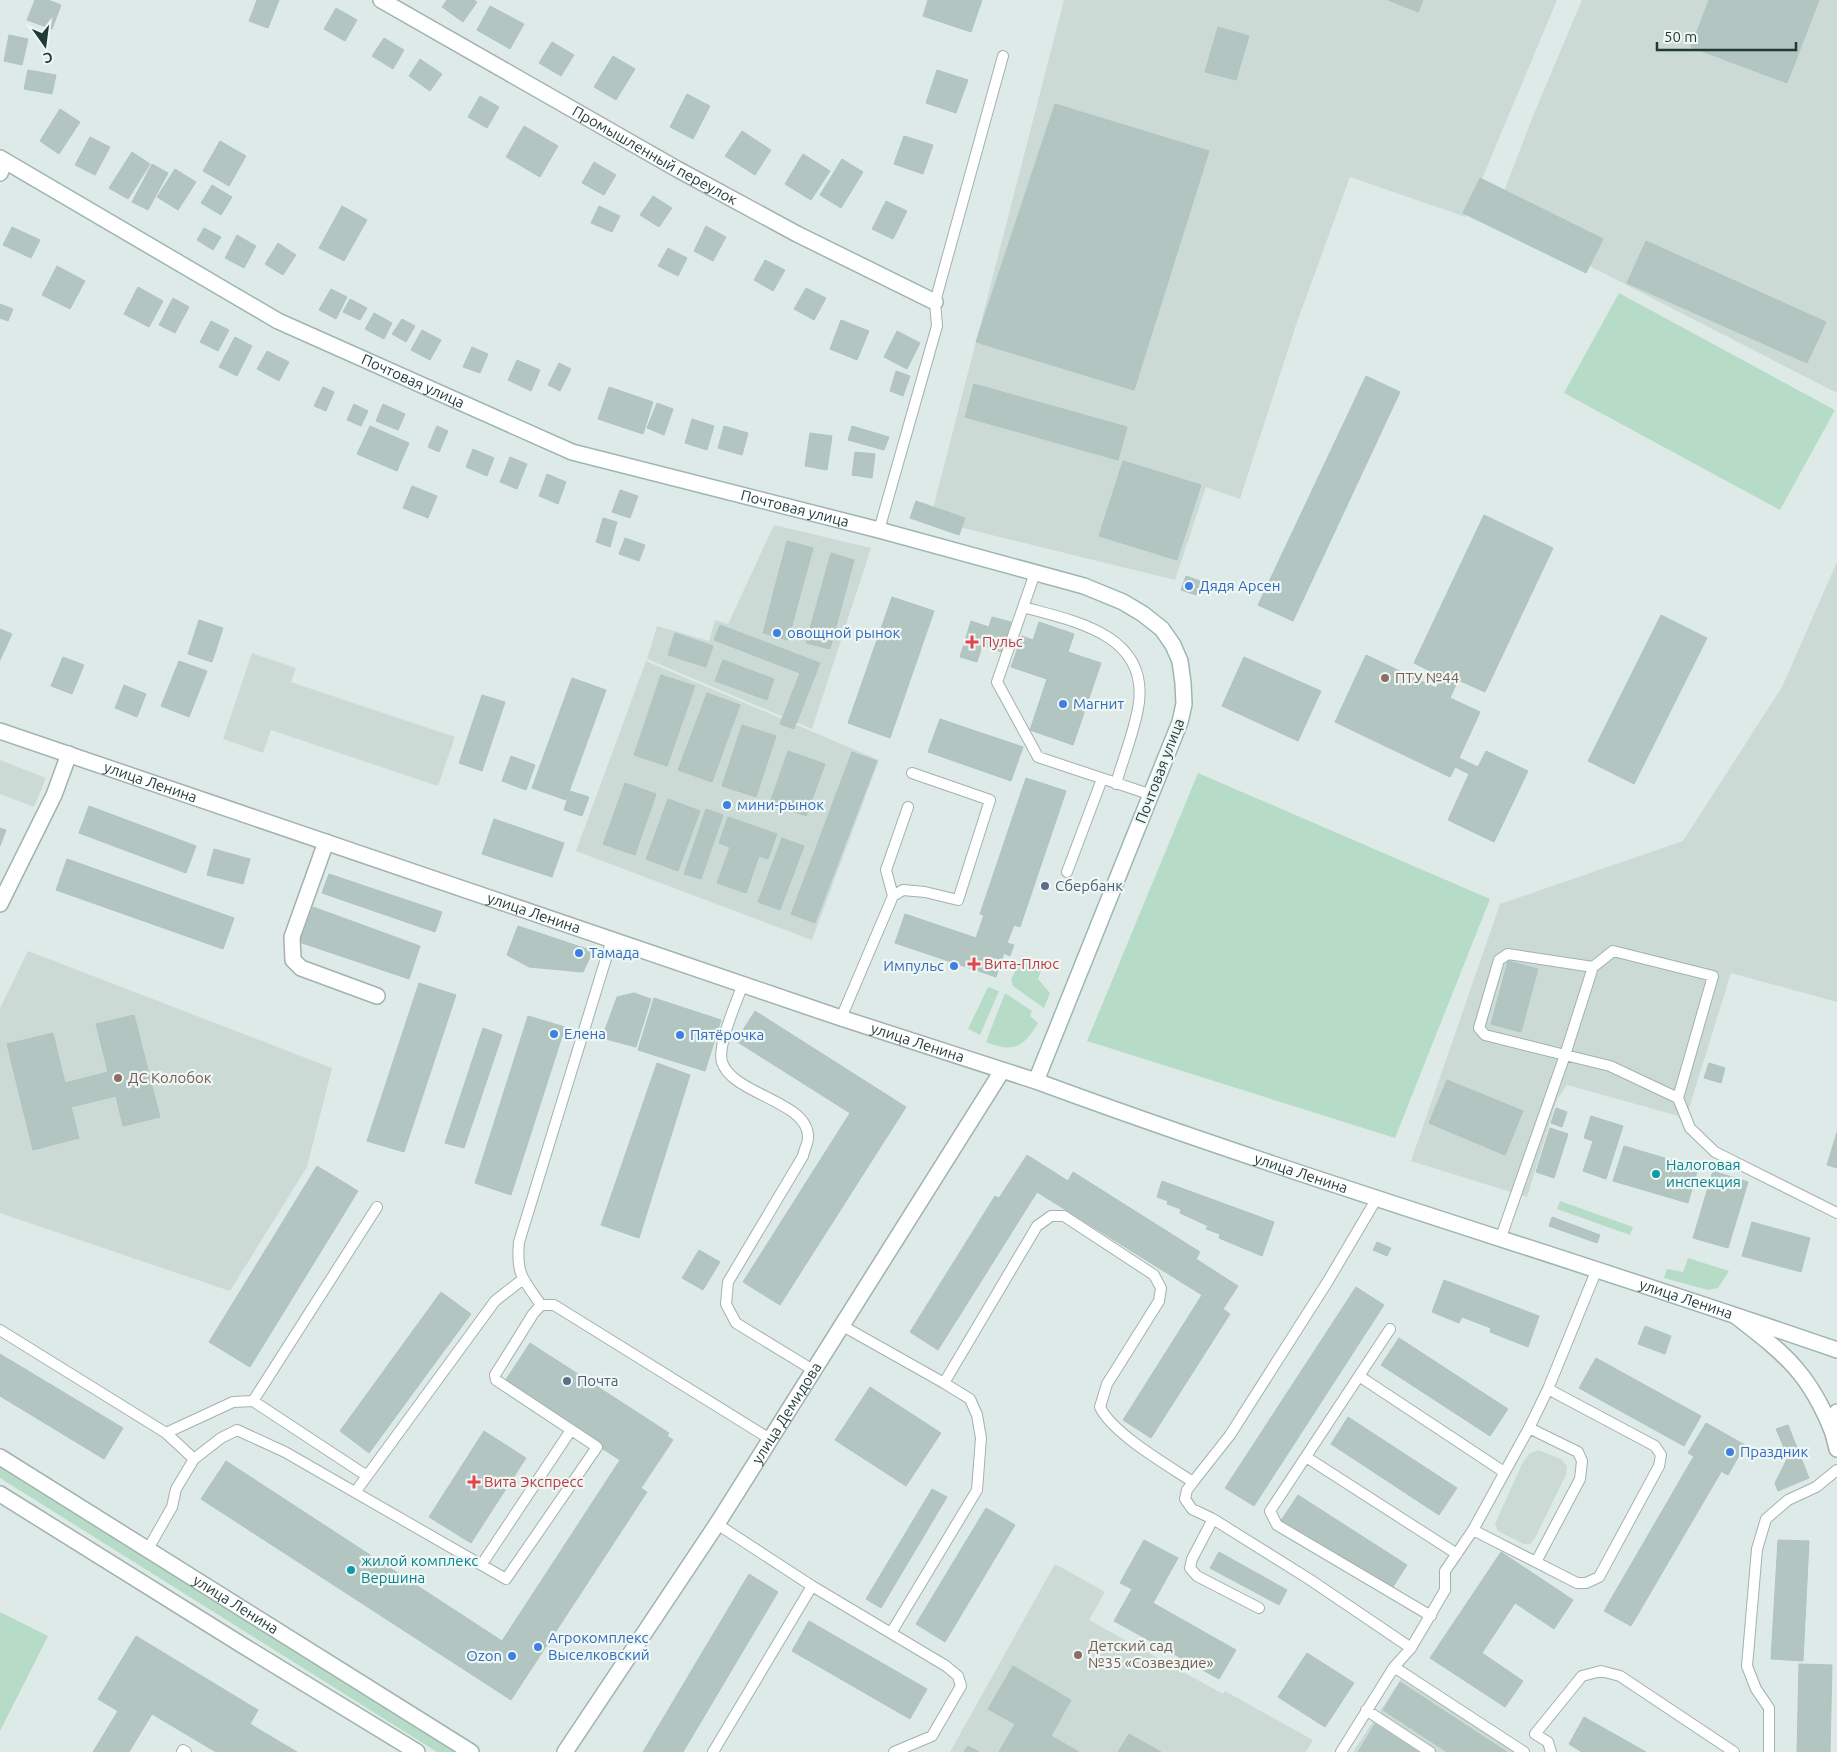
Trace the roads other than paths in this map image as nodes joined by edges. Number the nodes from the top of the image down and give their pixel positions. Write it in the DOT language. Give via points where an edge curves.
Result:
graph roads {
  1 [pos="381,0"];
  2 [pos="1003,56"];
  3 [pos="2,164"];
  4 [pos="935,302"];
  5 [pos="879,530"];
  6 [pos="1035,573"];
  7 [pos="1023,607"];
  8 [pos="0,731"];
  9 [pos="70,754"];
  10 [pos="912,773"];
  11 [pos="1102,779"];
  12 [pos="1116,784"];
  13 [pos="1152,795"];
  14 [pos="908,807"];
  15 [pos="326,842"];
  16 [pos="1068,872"];
  17 [pos="893,896"];
  18 [pos="0,904"];
  19 [pos="612,939"];
  20 [pos="1593,967"];
  21 [pos="742,984"];
  22 [pos="377,996"];
  23 [pos="842,1018"];
  24 [pos="1565,1055"];
  25 [pos="1002,1071"];
  26 [pos="1036,1082"];
  27 [pos="1678,1098"];
  28 [pos="1377,1198"];
  29 [pos="377,1206"];
  30 [pos="1837,1213"];
  31 [pos="1501,1238"];
  32 [pos="1597,1269"];
  33 [pos="523,1279"];
  34 [pos="541,1305"];
  35 [pos="1734,1315"];
  36 [pos="841,1325"];
  37 [pos="1390,1329"];
  38 [pos="0,1330"];
  39 [pos="1837,1350"];
  40 [pos="813,1370"];
  41 [pos="1359,1376"];
  42 [pos="944,1383"];
  43 [pos="1548,1389"];
  44 [pos="252,1401"];
  45 [pos="1837,1412"];
  46 [pos="1529,1428"];
  47 [pos="571,1430"];
  48 [pos="166,1433"];
  49 [pos="1833,1433"];
  50 [pos="770,1439"];
  51 [pos="1837,1449"];
  52 [pos="0,1457"];
  53 [pos="1306,1457"];
  54 [pos="194,1459"];
  55 [pos="1837,1470"];
  56 [pos="1504,1472"];
  57 [pos="367,1476"];
  58 [pos="1193,1482"];
  59 [pos="356,1491"];
  60 [pos="0,1494"];
  61 [pos="1213,1519"];
  62 [pos="717,1524"];
  63 [pos="1473,1530"];
  64 [pos="148,1549"];
  65 [pos="1457,1554"];
  66 [pos="1536,1562"];
  67 [pos="482,1564"];
  68 [pos="812,1586"];
  69 [pos="1259,1608"];
  70 [pos="1431,1616"];
  71 [pos="891,1633"];
  72 [pos="1412,1648"];
  73 [pos="1394,1667"];
  74 [pos="1366,1710"];
  75 [pos="182,1752"];
  76 [pos="186,1752"];
  77 [pos="417,1752"];
  78 [pos="471,1752"];
  79 [pos="565,1752"];
  80 [pos="713,1752"];
  81 [pos="894,1752"];
  82 [pos="1341,1752"];
  83 [pos="1430,1752"];
  84 [pos="1524,1752"];
  85 [pos="1551,1752"];
  86 [pos="1734,1752"];
  87 [pos="1770,1752"];
  1 -- 4 [label="street, Промышленный переулок" via="677,169"];
  2 -- 4 [label="lane"];
  3 -- 5 [label="street, Почтовая улица" via="278,321 572,452"];
  4 -- 5 [label="lane" via="937,326"];
  5 -- 6 [label="street, Почтовая улица"];
  6 -- 7 [label="lane"];
  6 -- 13 [label="street, Почтовая улица" via="1084,586 1123,602 1162,629 1173,645 1180,661 1184,704"];
  7 -- 11 [label="lane" via="997,682 1038,757"];
  7 -- 12 [label="lane" via="1098,629 1132,658 1139,678 1139,703"];
  8 -- 9 [label="street, улица Ленина"];
  9 -- 15 [label="street, улица Ленина"];
  9 -- 18 [label="street" via="54,795"];
  10 -- 17 [label="lane" via="990,800 958,900 903,890"];
  11 -- 12 [label="lane"];
  11 -- 16 [label="lane"];
  12 -- 13 [label="lane"];
  13 -- 26 [label="street, Почтовая улица"];
  14 -- 17 [label="lane" via="886,870"];
  15 -- 19 [label="street, улица Ленина"];
  15 -- 22 [label="street" via="292,937 293,960 301,968"];
  17 -- 23 [label="lane"];
  19 -- 21 [label="street, улица Ленина"];
  19 -- 33 [label="lane" via="519,1242 517,1264"];
  20 -- 24 [label="lane"];
  20 -- 24 [label="lane" via="1508,954 1499,960 1479,1028 1484,1035"];
  20 -- 27 [label="lane" via="1613,951 1713,976"];
  21 -- 23 [label="street, улица Ленина"];
  21 -- 40 [label="lane" via="722,1044 722,1061 731,1076 801,1118 808,1136 803,1156 728,1282 726,1304 736,1323"];
  23 -- 25 [label="street, улица Ленина"];
  24 -- 27 [label="lane" via="1610,1066"];
  24 -- 31 [label="lane"];
  25 -- 26 [label="street, улица Ленина"];
  25 -- 36 [label="street, улица Демидова"];
  26 -- 28 [label="street, улица Ленина"];
  27 -- 30 [label="lane" via="1690,1128 1715,1152"];
  28 -- 31 [label="street, улица Ленина"];
  28 -- 58 [label="lane" via="1230,1436"];
  29 -- 44 [label="lane"];
  31 -- 32 [label="street, улица Ленина"];
  32 -- 35 [label="street, улица Ленина"];
  32 -- 43 [label="lane"];
  33 -- 34 [label="lane"];
  33 -- 57 [label="lane" via="495,1302"];
  34 -- 47 [label="lane" via="495,1375 496,1380"];
  34 -- 50 [label="lane" via="554,1305"];
  35 -- 39 [label="street, улица Ленина"];
  35 -- 49 [label="street" via="1778,1348 1801,1372 1822,1403"];
  36 -- 40 [label="street, улица Демидова"];
  36 -- 42 [label="lane"];
  37 -- 41 [label="lane"];
  38 -- 48 [label="lane"];
  40 -- 50 [label="street, улица Демидова"];
  41 -- 53 [label="lane"];
  41 -- 56 [label="lane"];
  42 -- 58 [label="lane" via="1037,1226 1051,1216 1064,1216 1154,1276 1161,1288 1159,1301 1107,1384 1100,1407 1105,1418"];
  42 -- 71 [label="lane" via="970,1399 977,1415 981,1438 977,1490"];
  43 -- 46 [label="lane"];
  43 -- 66 [label="lane" via="1655,1446 1661,1456 1659,1466 1599,1577 1577,1583"];
  44 -- 48 [label="lane" via="232,1402"];
  44 -- 57 [label="lane"];
  45 -- 49 [label="street"];
  46 -- 56 [label="lane"];
  46 -- 66 [label="lane" via="1578,1452 1582,1461 1580,1479"];
  47 -- 67 [label="lane"];
  47 -- 67 [label="lane" via="597,1447 506,1579"];
  48 -- 54 [label="lane"];
  49 -- 51 [label="street"];
  50 -- 62 [label="street, улица Демидова"];
  52 -- 64 [label="street, улица Ленина"];
  53 -- 65 [label="lane"];
  53 -- 70 [label="lane" via="1270,1512 1277,1525"];
  54 -- 59 [label="lane" via="237,1430"];
  54 -- 64 [label="lane"];
  55 -- 87 [label="lane" via="1816,1487 1788,1500 1766,1519 1757,1549 1747,1666 1756,1689 1769,1708"];
  56 -- 63 [label="lane"];
  57 -- 59 [label="lane"];
  58 -- 61 [label="lane" via="1185,1499 1192,1509"];
  59 -- 67 [label="lane"];
  60 -- 77 [label="street"];
  61 -- 69 [label="lane" via="1190,1568 1197,1576"];
  61 -- 72 [label="lane"];
  62 -- 68 [label="lane"];
  62 -- 79 [label="street, улица Демидова"];
  63 -- 65 [label="lane"];
  63 -- 66 [label="lane"];
  64 -- 78 [label="street, улица Ленина"];
  65 -- 70 [label="lane" via="1445,1571 1445,1590"];
  68 -- 71 [label="lane"];
  68 -- 80 [label="lane"];
  70 -- 72 [label="lane"];
  71 -- 81 [label="lane" via="946,1666 958,1676 961,1686 932,1736"];
  72 -- 73 [label="lane"];
  73 -- 74 [label="lane"];
  73 -- 84 [label="lane"];
  74 -- 82 [label="lane"];
  74 -- 83 [label="lane"];
  75 -- 76 [label="lane"];
  85 -- 86 [label="lane" via="1548,1742 1535,1734 1582,1676 1601,1671 1620,1676"];
}
